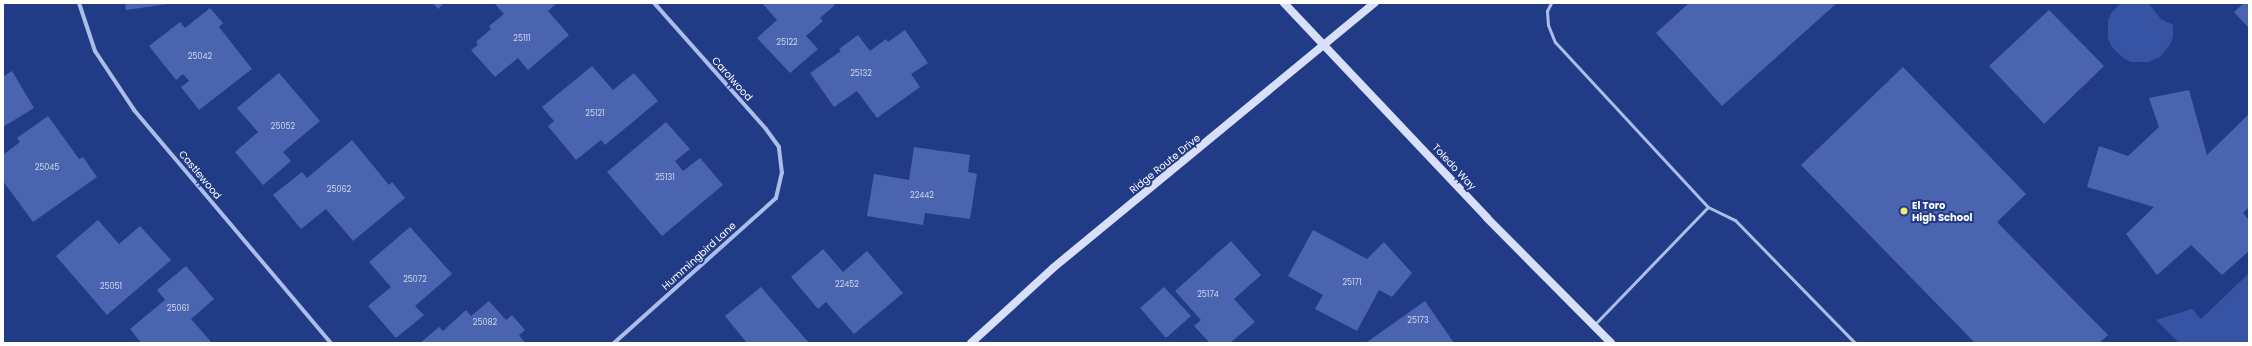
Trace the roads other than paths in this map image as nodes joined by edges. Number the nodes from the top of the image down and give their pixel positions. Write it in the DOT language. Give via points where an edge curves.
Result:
graph roads {
  1 [pos="79,3"];
  2 [pos="654,3"];
  3 [pos="1284,3"];
  4 [pos="1375,3"];
  5 [pos="1551,3"];
  6 [pos="1325,46"];
  7 [pos="782,173"];
  8 [pos="1708,207"];
  9 [pos="1594,325"];
  10 [pos="332,343"];
  11 [pos="614,343"];
  12 [pos="971,343"];
  13 [pos="1611,343"];
  14 [pos="1855,343"];
  1 -- 10 [label="street, Castlewood" via="95,51 134,110"];
  2 -- 7 [label="street, Carolwood" via="766,129 779,147"];
  3 -- 6 [label="main road, Toledo Way"];
  4 -- 6 [label="main road, Ridge Route Drive"];
  5 -- 8 [label="lane" via="1547,11 1548,25 1555,42"];
  6 -- 9 [label="main road, Toledo Way" via="1487,218"];
  6 -- 12 [label="main road, Ridge Route Drive" via="1053,268"];
  7 -- 11 [label="street, Hummingbird Lane" via="776,198"];
  8 -- 9 [label="lane"];
  8 -- 14 [label="lane" via="1734,220"];
  9 -- 13 [label="main road, Toledo Way"];
}
